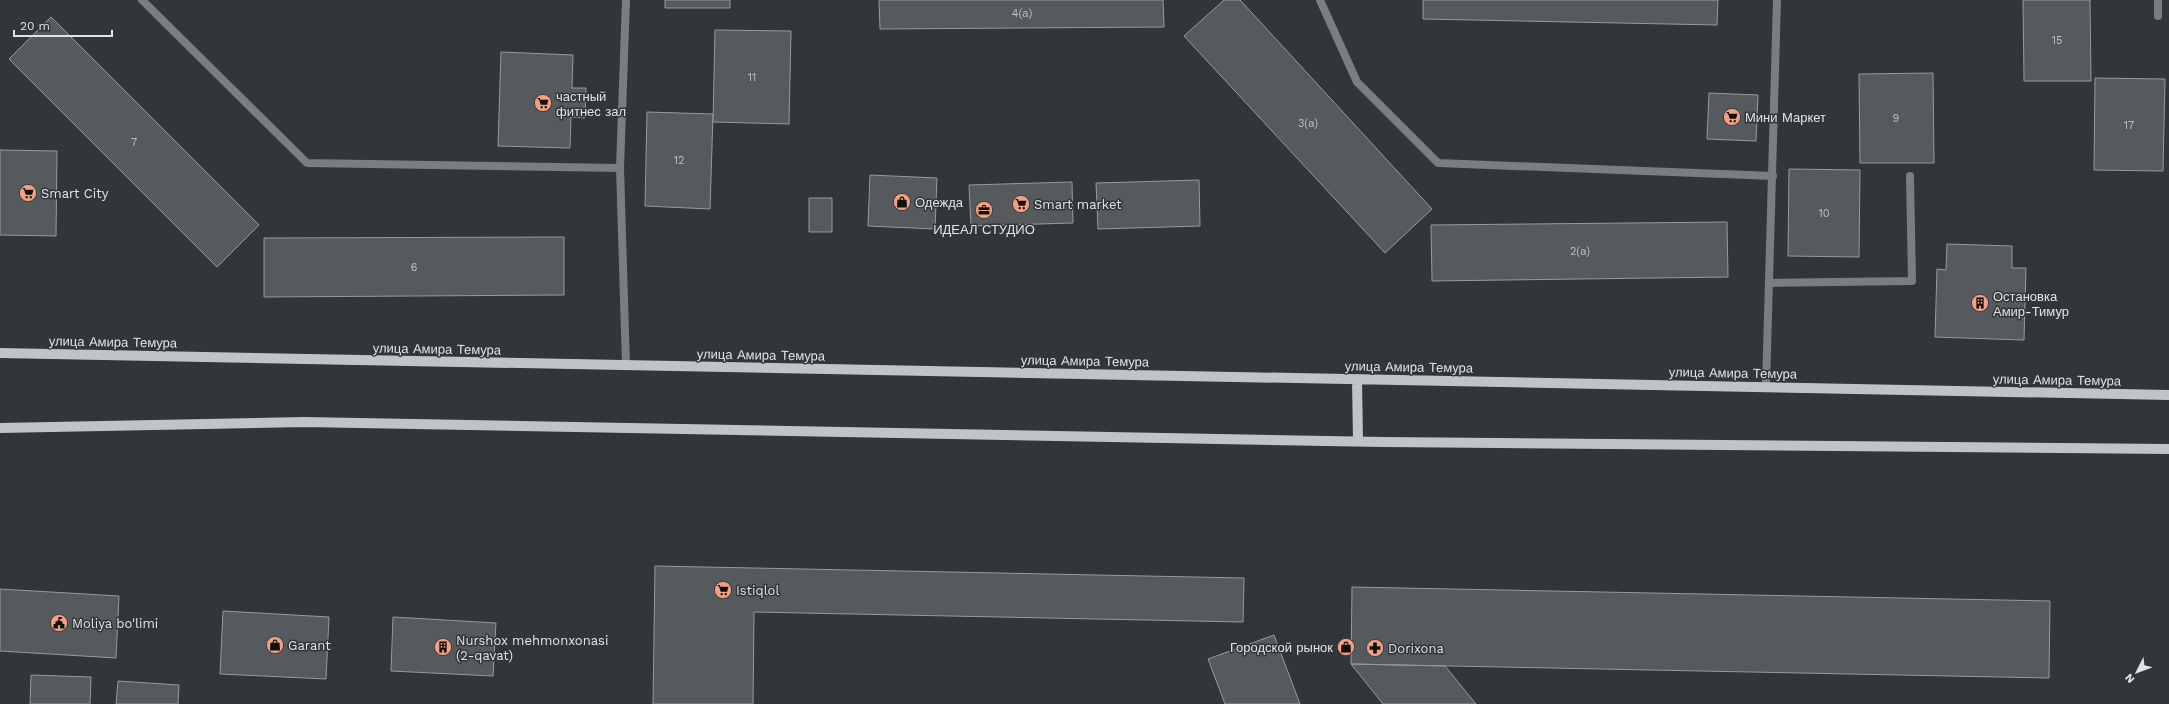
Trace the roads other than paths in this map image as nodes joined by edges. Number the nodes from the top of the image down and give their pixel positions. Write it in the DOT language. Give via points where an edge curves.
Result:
graph roads {
  1 [pos="142,0"];
  2 [pos="626,0"];
  3 [pos="1320,0"];
  4 [pos="1778,0"];
  5 [pos="2158,0"];
  6 [pos="2158,16"];
  7 [pos="620,168"];
  8 [pos="1772,176"];
  9 [pos="1910,176"];
  10 [pos="1769,283"];
  11 [pos="0,353"];
  12 [pos="626,365"];
  13 [pos="1357,379"];
  14 [pos="1766,386"];
  15 [pos="2169,395"];
  16 [pos="0,428"];
  17 [pos="1358,441"];
  18 [pos="2169,449"];
  1 -- 7 [label="lane" via="307,163"];
  2 -- 7 [label="lane"];
  3 -- 8 [label="lane" via="1357,82 1438,163"];
  4 -- 8 [label="lane"];
  5 -- 6 [label="lane"];
  7 -- 12 [label="lane"];
  8 -- 10 [label="lane"];
  9 -- 10 [label="lane" via="1912,281"];
  10 -- 14 [label="lane"];
  11 -- 12 [label="main road, улица Амира Темура"];
  12 -- 13 [label="main road, улица Амира Темура"];
  13 -- 14 [label="main road, улица Амира Темура"];
  13 -- 17 [label="main road"];
  14 -- 15 [label="main road, улица Амира Темура"];
  16 -- 17 [label="main road" via="305,422"];
  17 -- 18 [label="main road"];
}
